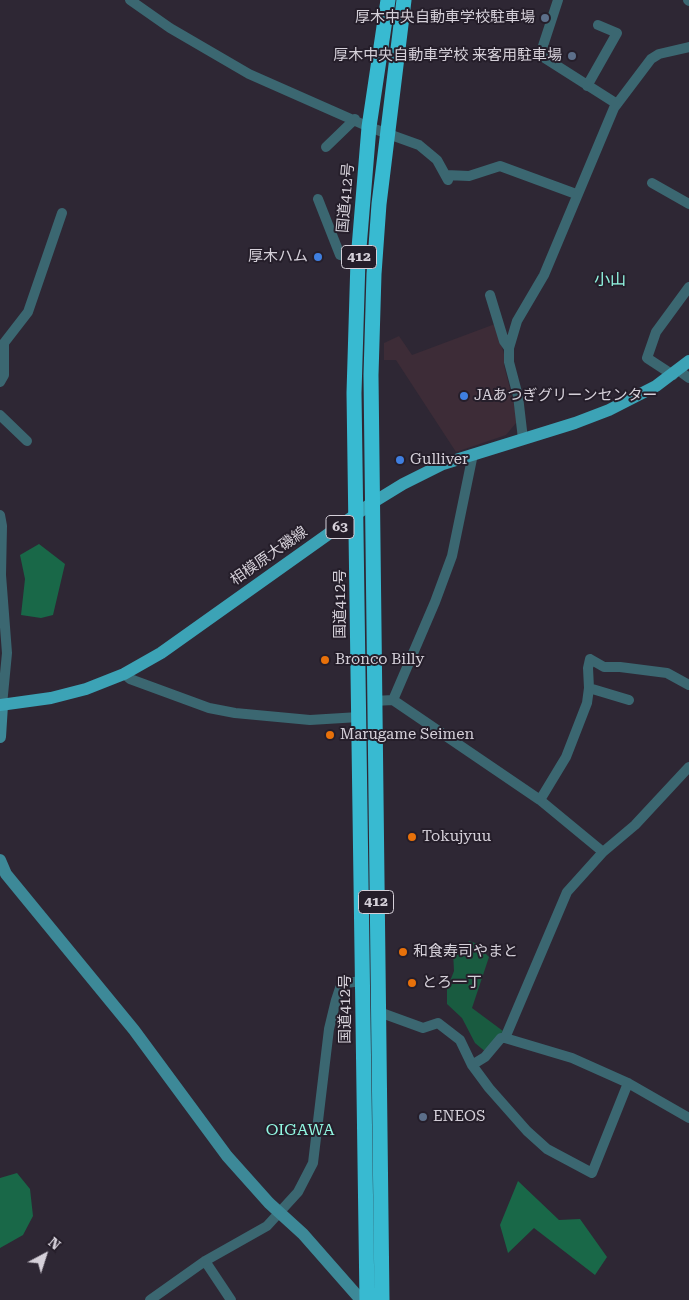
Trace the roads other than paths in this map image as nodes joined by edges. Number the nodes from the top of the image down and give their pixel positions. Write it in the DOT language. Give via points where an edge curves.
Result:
graph roads {
  1 [pos="130,0"];
  2 [pos="388,0"];
  3 [pos="404,0"];
  4 [pos="558,0"];
  5 [pos="598,25"];
  6 [pos="689,47"];
  7 [pos="587,86"];
  8 [pos="617,104"];
  9 [pos="355,120"];
  10 [pos="369,127"];
  11 [pos="386,134"];
  12 [pos="326,146"];
  13 [pos="652,183"];
  14 [pos="576,194"];
  15 [pos="318,199"];
  16 [pos="689,204"];
  17 [pos="62,213"];
  18 [pos="358,260"];
  19 [pos="689,286"];
  20 [pos="490,295"];
  21 [pos="2,342"];
  22 [pos="509,348"];
  23 [pos="689,361"];
  24 [pos="680,374"];
  25 [pos="0,382"];
  26 [pos="0,415"];
  27 [pos="523,439"];
  28 [pos="27,441"];
  29 [pos="473,454"];
  30 [pos="372,503"];
  31 [pos="0,515"];
  32 [pos="356,516"];
  33 [pos="124,674"];
  34 [pos="689,685"];
  35 [pos="589,688"];
  36 [pos="393,700"];
  37 [pos="629,700"];
  38 [pos="374,701"];
  39 [pos="1,705"];
  40 [pos="359,717"];
  41 [pos="0,736"];
  42 [pos="689,767"];
  43 [pos="540,800"];
  44 [pos="603,852"];
  45 [pos="0,860"];
  46 [pos="363,981"];
  47 [pos="379,1012"];
  48 [pos="505,1038"];
  49 [pos="472,1065"];
  50 [pos="628,1083"];
  51 [pos="689,1118"];
  52 [pos="280,1213"];
  53 [pos="205,1262"];
  54 [pos="150,1300"];
  55 [pos="231,1300"];
  56 [pos="361,1300"];
  57 [pos="367,1300"];
  58 [pos="382,1300"];
  1 -- 9 [label="street" via="170,28 249,74"];
  2 -- 10 [label="highway, 国道412号 / 412"];
  3 -- 11 [label="highway, 国道412号 / 412"];
  4 -- 7 [label="street" via="540,56"];
  5 -- 7 [label="street" via="617,33"];
  6 -- 8 [label="street" via="651,59"];
  7 -- 8 [label="street"];
  8 -- 14 [label="street"];
  9 -- 10 [label="street"];
  9 -- 12 [label="street"];
  10 -- 11 [label="street"];
  10 -- 18 [label="highway, 国道412号 / 412"];
  11 -- 14 [label="street" via="419,145 437,160 447,177 469,176 500,166"];
  11 -- 30 [label="highway, 国道412号 / 412" via="373,283"];
  13 -- 16 [label="street"];
  14 -- 22 [label="street" via="544,275 517,321"];
  15 -- 18 [label="street" via="340,255"];
  17 -- 21 [label="street" via="28,312"];
  18 -- 32 [label="highway, 国道412号 / 412" via="354,393"];
  19 -- 24 [label="street" via="656,332 647,358"];
  20 -- 22 [label="street"];
  21 -- 25 [label="street" via="4,375"];
  22 -- 27 [label="street"];
  23 -- 24 [label="main road, 相模原大磯線 / 63"];
  24 -- 27 [label="main road, 相模原大磯線 / 63" via="609,410"];
  26 -- 28 [label="street"];
  27 -- 29 [label="main road, 相模原大磯線 / 63"];
  29 -- 30 [label="main road, 相模原大磯線 / 63" via="424,473"];
  29 -- 36 [label="street" via="452,556"];
  30 -- 32 [label="main road, 相模原大磯線 / 63"];
  30 -- 38 [label="highway, 国道412号 / 412"];
  31 -- 39 [label="street" via="7,653"];
  32 -- 33 [label="main road, 相模原大磯線 / 63" via="161,653"];
  32 -- 40 [label="highway, 国道412号 / 412"];
  33 -- 39 [label="main road, 相模原大磯線 / 63" via="51,698"];
  33 -- 40 [label="street" via="209,708 235,713 310,720"];
  34 -- 35 [label="street" via="666,673 604,667 590,659"];
  35 -- 37 [label="street"];
  35 -- 43 [label="street" via="587,703 566,757"];
  36 -- 38 [label="street"];
  36 -- 43 [label="street"];
  38 -- 47 [label="highway, 国道412号 / 412"];
  39 -- 41 [label="street"];
  40 -- 46 [label="highway, 国道412号 / 412"];
  42 -- 44 [label="street" via="634,825"];
  43 -- 44 [label="street"];
  44 -- 48 [label="street" via="567,892"];
  45 -- 52 [label="street" via="6,874 134,1030 227,1156"];
  46 -- 52 [label="street" via="340,988 329,1029 314,1163 298,1192"];
  46 -- 57 [label="highway, 国道412号 / 412"];
  47 -- 49 [label="street" via="423,1028 438,1023 460,1040"];
  47 -- 58 [label="highway, 国道412号 / 412"];
  48 -- 49 [label="street" via="501,1038 485,1057"];
  48 -- 50 [label="street" via="572,1058"];
  49 -- 50 [label="street" via="527,1132 547,1149 592,1173"];
  50 -- 51 [label="street"];
  52 -- 53 [label="street" via="267,1226"];
  52 -- 56 [label="street" via="303,1234"];
  53 -- 54 [label="street"];
  53 -- 55 [label="street"];
}
